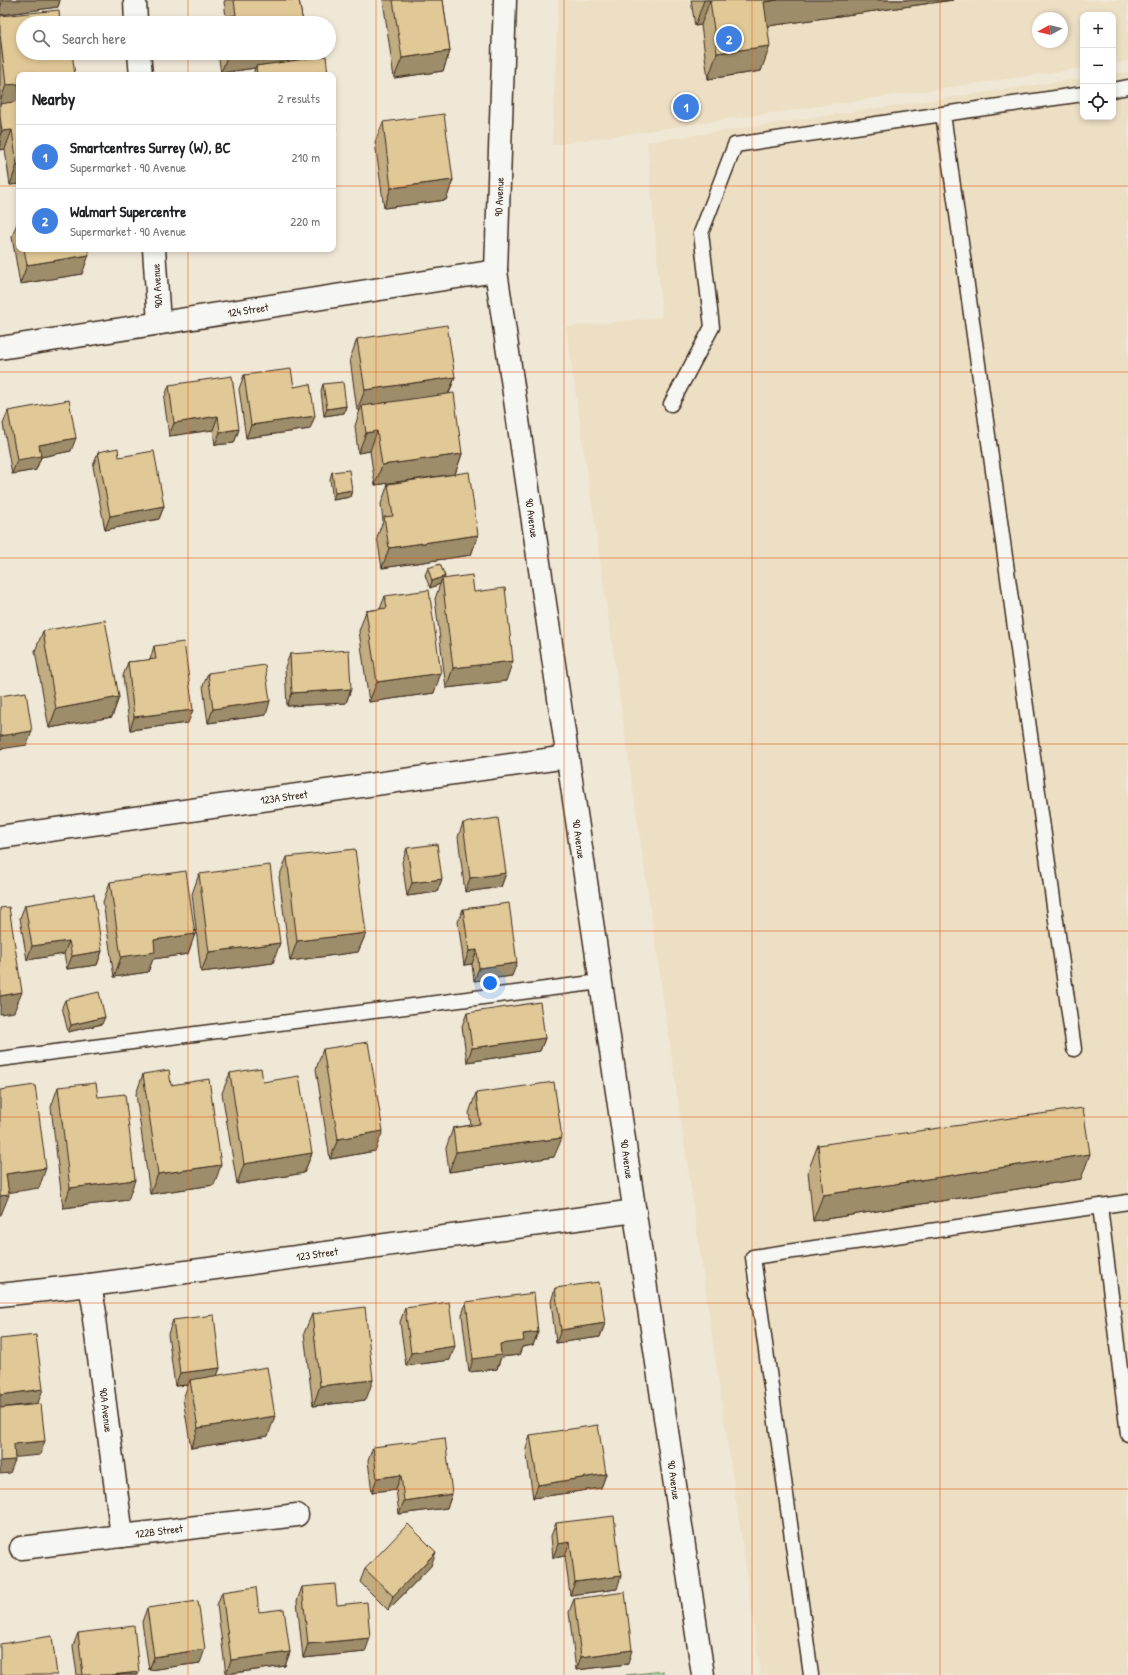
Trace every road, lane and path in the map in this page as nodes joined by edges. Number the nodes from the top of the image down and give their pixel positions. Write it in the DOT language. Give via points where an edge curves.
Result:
graph roads {
  1 [pos="135,0"];
  2 [pos="505,0"];
  3 [pos="136,16"];
  4 [pos="139,60"];
  5 [pos="140,72"];
  6 [pos="1128,87"];
  7 [pos="1116,89"];
  8 [pos="1080,94"];
  9 [pos="943,114"];
  10 [pos="154,252"];
  11 [pos="496,271"];
  12 [pos="159,323"];
  13 [pos="0,348"];
  14 [pos="671,404"];
  15 [pos="567,757"];
  16 [pos="0,837"];
  17 [pos="600,982"];
  18 [pos="1074,1049"];
  19 [pos="0,1059"];
  20 [pos="1128,1202"];
  21 [pos="1100,1206"];
  22 [pos="635,1211"];
  23 [pos="90,1286"];
  24 [pos="0,1295"];
  25 [pos="1128,1434"];
  26 [pos="297,1515"];
  27 [pos="122,1536"];
  28 [pos="21,1548"];
  29 [pos="703,1675"];
  30 [pos="811,1675"];
  1 -- 3 [label="street"];
  2 -- 11 [label="street, 90 Avenue"];
  4 -- 5 [label="street"];
  6 -- 7 [label="lane"];
  8 -- 9 [label="lane"];
  9 -- 14 [label="lane" via="735,144 701,234 712,327"];
  9 -- 18 [label="lane"];
  10 -- 12 [label="street, 90A Avenue"];
  11 -- 12 [label="street, 124 Street"];
  11 -- 15 [label="street, 90 Avenue"];
  12 -- 13 [label="street, 124 Street"];
  15 -- 16 [label="street, 123A Street"];
  15 -- 17 [label="street, 90 Avenue"];
  17 -- 19 [label="lane"];
  17 -- 22 [label="street, 90 Avenue"];
  20 -- 21 [label="lane"];
  21 -- 25 [label="lane"];
  21 -- 30 [label="lane" via="753,1257"];
  22 -- 23 [label="street, 123 Street"];
  22 -- 29 [label="street, 90 Avenue"];
  23 -- 24 [label="street, 123 Street"];
  23 -- 27 [label="street, 90A Avenue"];
  26 -- 27 [label="street, 122B Street"];
  27 -- 28 [label="street, 122B Street"];
}
